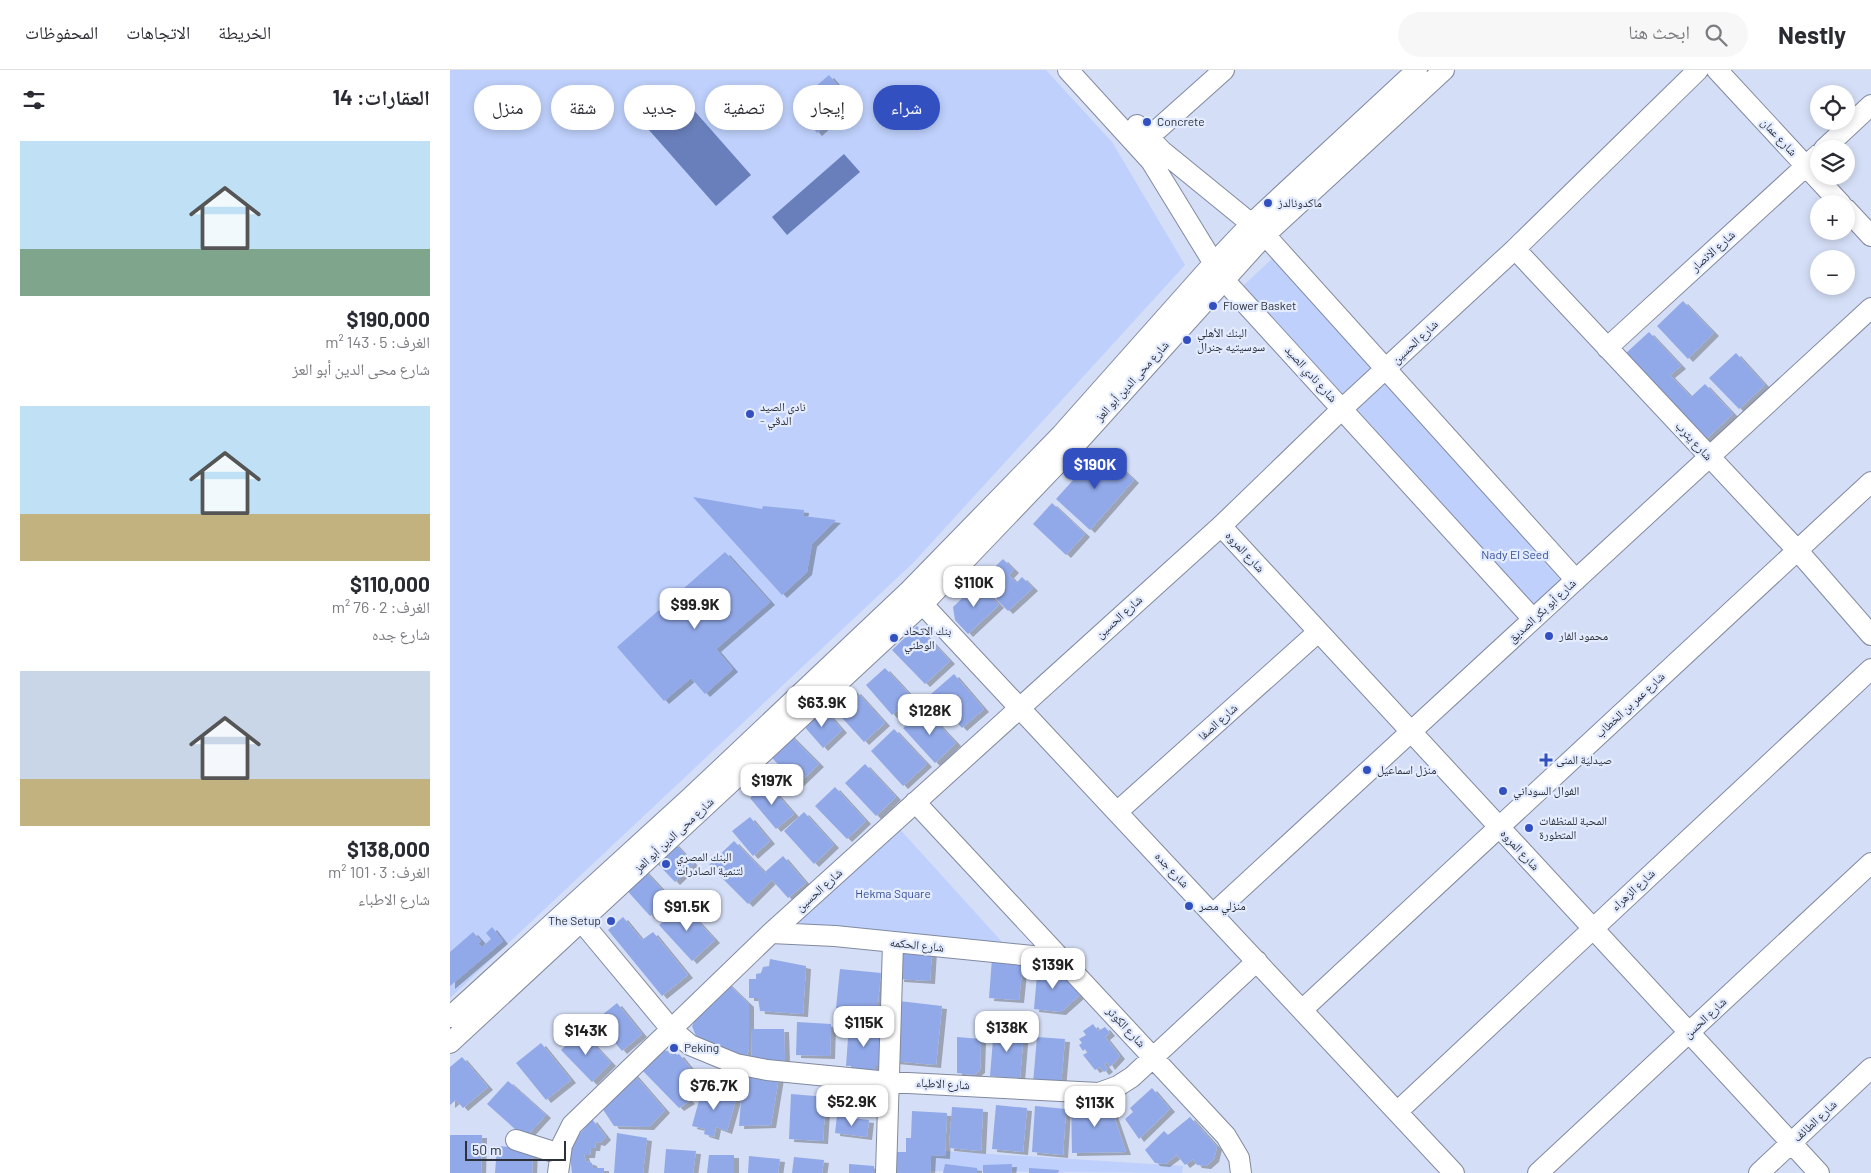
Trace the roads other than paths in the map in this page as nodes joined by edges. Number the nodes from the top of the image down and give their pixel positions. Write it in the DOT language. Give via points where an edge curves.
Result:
graph roads {
  1 [pos="1068,70"];
  2 [pos="1086,70"];
  3 [pos="1224,70"];
  4 [pos="1417,70"];
  5 [pos="1444,70"];
  6 [pos="1698,70"];
  7 [pos="1717,70"];
  8 [pos="1871,105"];
  9 [pos="1145,134"];
  10 [pos="1834,140"];
  11 [pos="1810,158"];
  12 [pos="1810,162"];
  13 [pos="1855,219"];
  14 [pos="1258,229"];
  15 [pos="1871,236"];
  16 [pos="1515,249"];
  17 [pos="1218,272"];
  18 [pos="1871,308"];
  19 [pos="1607,348"];
  20 [pos="1386,369"];
  21 [pos="1342,409"];
  22 [pos="1709,457"];
  23 [pos="1871,482"];
  24 [pos="1221,526"];
  25 [pos="1798,550"];
  26 [pos="1576,580"];
  27 [pos="916,597"];
  28 [pos="1533,619"];
  29 [pos="1318,632"];
  30 [pos="1871,635"];
  31 [pos="1871,669"];
  32 [pos="1019,707"];
  33 [pos="1411,732"];
  34 [pos="915,802"];
  35 [pos="1117,812"];
  36 [pos="1499,827"];
  37 [pos="1871,864"];
  38 [pos="1213,914"];
  39 [pos="581,921"];
  40 [pos="1592,928"];
  41 [pos="772,933"];
  42 [pos="894,942"];
  43 [pos="1062,959"];
  44 [pos="1256,961"];
  45 [pos="1302,1010"];
  46 [pos="450,1017"];
  47 [pos="671,1029"];
  48 [pos="1689,1033"];
  49 [pos="450,1043"];
  50 [pos="1154,1057"];
  51 [pos="1871,1068"];
  52 [pos="888,1082"];
  53 [pos="1397,1112"];
  54 [pos="516,1140"];
  55 [pos="1791,1143"];
  56 [pos="559,1164"];
  57 [pos="886,1173"];
  58 [pos="1241,1173"];
  59 [pos="1454,1173"];
  60 [pos="1538,1173"];
  61 [pos="1759,1173"];
  62 [pos="1818,1173"];
  1 -- 17 [label="street, شارع نادي الصيد" via="1151,161"];
  2 -- 9 [label="street"];
  3 -- 9 [label="street" via="1158,129"];
  4 -- 14 [label="street, شارع محى الدين أبو العز"];
  5 -- 14 [label="street, شارع محى الدين أبو العز"];
  6 -- 16 [label="street, شارع الحسين"];
  7 -- 11 [label="street, شارع عمان"];
  8 -- 10 [label="street"];
  9 -- 14 [label="street" via="1166,155"];
  12 -- 19 [label="street, شارع الانصار"];
  13 -- 15 [label="street"];
  14 -- 17 [label="street, شارع محى الدين أبو العز"];
  14 -- 20 [label="street"];
  16 -- 19 [label="street, شارع يثرب"];
  16 -- 20 [label="street, شارع الحسين"];
  17 -- 21 [label="street, شارع نادي الصيد"];
  17 -- 27 [label="street, شارع محى الدين أبو العز" via="1061,434"];
  18 -- 22 [label="street, شارع أبو بكر الصديق"];
  19 -- 22 [label="street, شارع يثرب"];
  20 -- 21 [label="street, شارع الحسين"];
  20 -- 26 [label="street"];
  21 -- 24 [label="street, شارع الحسين"];
  21 -- 28 [label="street, شارع نادي الصيد"];
  22 -- 25 [label="street, شارع يثرب"];
  22 -- 26 [label="street, شارع أبو بكر الصديق"];
  23 -- 25 [label="street, شارع عمر بن الخطاب"];
  24 -- 29 [label="street, شارع المروه"];
  24 -- 32 [label="street, شارع الحسين"];
  25 -- 30 [label="street, شارع يثرب"];
  25 -- 36 [label="street, شارع عمر بن الخطاب"];
  26 -- 28 [label="street, شارع أبو بكر الصديق"];
  27 -- 32 [label="street, شارع جده"];
  27 -- 39 [label="street, شارع محى الدين أبو العز"];
  27 -- 46 [label="street, شارع محى الدين أبو العز"];
  28 -- 33 [label="street, شارع أبو بكر الصديق"];
  29 -- 33 [label="street, شارع المروه"];
  29 -- 35 [label="street, شارع الصفا"];
  31 -- 40 [label="street, شارع الزهراء"];
  32 -- 34 [label="street, شارع الحسين"];
  32 -- 35 [label="street, شارع جده"];
  33 -- 36 [label="street, شارع المروه"];
  33 -- 38 [label="street, شارع أبو بكر الصديق"];
  34 -- 41 [label="street, شارع الحسين"];
  34 -- 43 [label="street, شارع الكوثر"];
  35 -- 38 [label="street, شارع جده"];
  36 -- 40 [label="street, شارع المروه"];
  36 -- 45 [label="street, شارع عمر بن الخطاب"];
  37 -- 48 [label="street, شارع الحسن"];
  38 -- 44 [label="street, شارع جده"];
  39 -- 47 [label="street, شارع الاطباء"];
  39 -- 49 [label="street, شارع محى الدين أبو العز"];
  40 -- 48 [label="street, شارع المروه"];
  40 -- 53 [label="street, شارع الزهراء"];
  41 -- 42 [label="street, شارع الحكمه"];
  41 -- 47 [label="street, شارع الحسين"];
  42 -- 43 [label="street, شارع الحكمه"];
  42 -- 52 [label="street"];
  43 -- 50 [label="street, شارع الكوثر"];
  44 -- 45 [label="street, شارع جده"];
  44 -- 50 [label="street, شارع الاطباء"];
  45 -- 53 [label="street, شارع جده"];
  47 -- 52 [label="street, شارع الاطباء" via="690,1046 736,1064"];
  47 -- 56 [label="street, شارع الحسين" via="572,1125 565,1138"];
  48 -- 55 [label="street, شارع المروه"];
  48 -- 60 [label="street, شارع الحسن"];
  50 -- 52 [label="street, شارع الاطباء" via="1125,1083 1099,1093"];
  50 -- 58 [label="street, شارع الكوثر" via="1234,1146"];
  51 -- 55 [label="street, شارع الطائف"];
  52 -- 57 [label="street"];
  53 -- 59 [label="street, شارع جده"];
  54 -- 56 [label="street"];
  55 -- 61 [label="street, شارع الطائف"];
  55 -- 62 [label="street, شارع المروه"];
}
